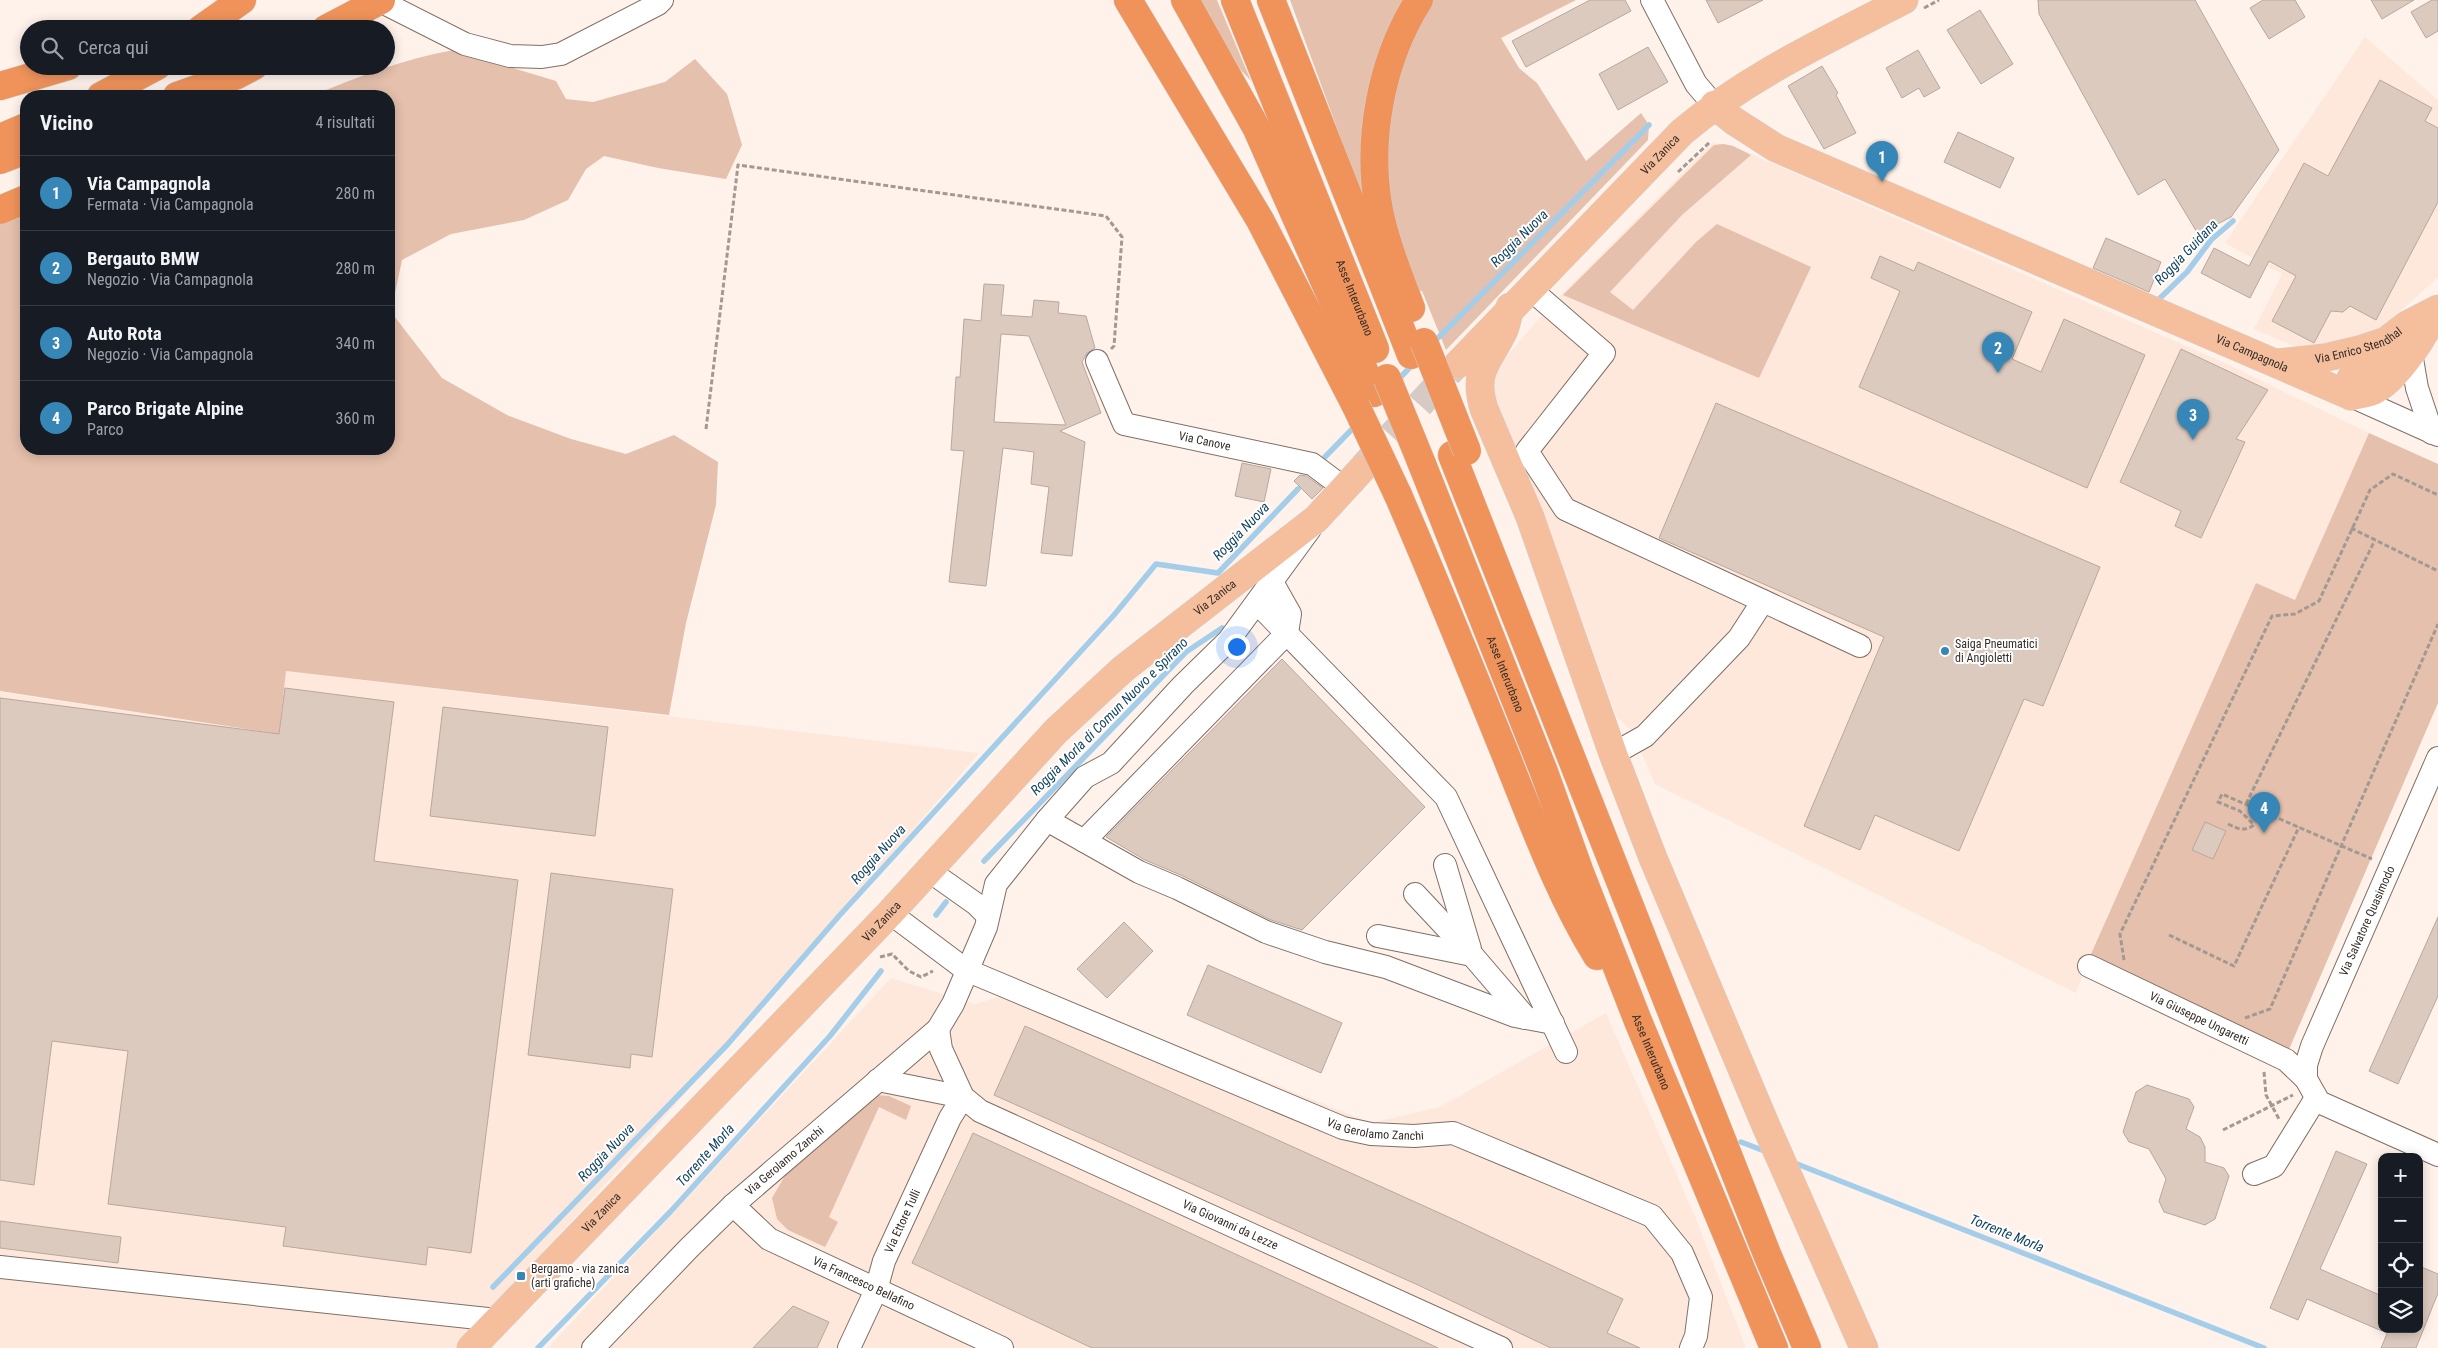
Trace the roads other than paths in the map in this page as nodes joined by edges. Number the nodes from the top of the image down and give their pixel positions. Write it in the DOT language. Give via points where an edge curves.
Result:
graph roads {
  1 [pos="242,0"];
  2 [pos="381,0"];
  3 [pos="662,0"];
  4 [pos="1128,0"];
  5 [pos="1171,0"];
  6 [pos="1185,0"];
  7 [pos="1271,0"];
  8 [pos="1419,0"];
  9 [pos="1652,0"];
  10 [pos="1904,0"];
  11 [pos="1238,8"];
  12 [pos="213,20"];
  13 [pos="343,20"];
  14 [pos="37,75"];
  15 [pos="140,75"];
  16 [pos="234,75"];
  17 [pos="240,75"];
  18 [pos="0,86"];
  19 [pos="112,90"];
  20 [pos="193,90"];
  21 [pos="220,90"];
  22 [pos="1714,105"];
  23 [pos="20,130"];
  24 [pos="0,138"];
  25 [pos="20,152"];
  26 [pos="0,160"];
  27 [pos="1288,196"];
  28 [pos="20,202"];
  29 [pos="0,210"];
  30 [pos="1529,288"];
  31 [pos="1510,307"];
  32 [pos="2437,311"];
  33 [pos="2386,341"];
  34 [pos="1418,349"];
  35 [pos="2411,353"];
  36 [pos="1097,361"];
  37 [pos="2276,363"];
  38 [pos="1458,364"];
  39 [pos="1372,392"];
  40 [pos="2350,396"];
  41 [pos="2435,434"];
  42 [pos="1336,474"];
  43 [pos="1409,479"];
  44 [pos="1316,519"];
  45 [pos="1272,582"];
  46 [pos="1763,601"];
  47 [pos="1258,603"];
  48 [pos="1287,633"];
  49 [pos="1860,646"];
  50 [pos="1612,754"];
  51 [pos="2438,758"];
  52 [pos="1047,820"];
  53 [pos="1084,841"];
  54 [pos="1445,865"];
  55 [pos="928,870"];
  56 [pos="1415,894"];
  57 [pos="890,913"];
  58 [pos="987,915"];
  59 [pos="1378,936"];
  60 [pos="1472,955"];
  61 [pos="2089,966"];
  62 [pos="966,970"];
  63 [pos="1526,1018"];
  64 [pos="1638,1021"];
  65 [pos="1553,1023"];
  66 [pos="938,1029"];
  67 [pos="1566,1052"];
  68 [pos="878,1080"];
  69 [pos="2310,1088"];
  70 [pos="963,1097"];
  71 [pos="2438,1155"];
  72 [pos="2254,1174"];
  73 [pos="734,1204"];
  74 [pos="1767,1254"];
  75 [pos="0,1267"];
  76 [pos="876,1290"];
  77 [pos="497,1320"];
  78 [pos="471,1348"];
  79 [pos="593,1348"];
  80 [pos="849,1348"];
  81 [pos="1002,1348"];
  82 [pos="1501,1348"];
  83 [pos="1691,1348"];
  84 [pos="1774,1348"];
  85 [pos="1807,1348"];
  86 [pos="1819,1348"];
  87 [pos="1864,1348"];
  1 -- 12 [label="highway"];
  2 -- 3 [label="street" via="465,44 510,56 542,57 561,54"];
  2 -- 13 [label="highway"];
  4 -- 39 [label="highway" via="1260,220"];
  5 -- 27 [label="highway"];
  6 -- 27 [label="highway" via="1257,129"];
  7 -- 34 [label="highway"];
  8 -- 34 [label="highway" via="1408,16 1387,72 1374,159 1379,210"];
  9 -- 22 [label="street" via="1696,84"];
  10 -- 22 [label="main road, Via Zanica" via="1754,79"];
  11 -- 39 [label="highway, Asse Interurbano"];
  14 -- 18 [label="highway"];
  15 -- 19 [label="highway"];
  16 -- 20 [label="highway"];
  17 -- 21 [label="highway"];
  22 -- 30 [label="main road, Via Zanica" via="1682,132"];
  22 -- 37 [label="main road, Via Campagnola" via="1776,148"];
  23 -- 24 [label="highway"];
  25 -- 26 [label="highway"];
  27 -- 39 [label="highway"];
  28 -- 29 [label="highway"];
  30 -- 31 [label="main road, Via Zanica"];
  30 -- 46 [label="street" via="1604,353 1527,451 1565,509"];
  31 -- 38 [label="main road, Via Zanica"];
  31 -- 50 [label="main road" via="1504,329 1481,370 1480,395 1530,517"];
  32 -- 33 [label="main road, Via Enrico Stendhal" via="2408,325"];
  32 -- 35 [label="main road, Via Enrico Stendhal"];
  33 -- 37 [label="main road, Via Enrico Stendhal" via="2324,358"];
  33 -- 40 [label="main road" via="2351,378"];
  34 -- 74 [label="highway" via="1459,453 1485,536"];
  35 -- 40 [label="main road, Via Enrico Stendhal" via="2380,386 2364,394"];
  35 -- 41 [label="street" via="2417,388"];
  36 -- 42 [label="street, Via Canove" via="1124,424"];
  37 -- 40 [label="main road, Via Campagnola"];
  39 -- 43 [label="highway"];
  40 -- 41 [label="street, Via Campagnola"];
  42 -- 44 [label="main road, Via Zanica"];
  43 -- 64 [label="highway, Asse Interurbano" via="1530,782 1551,825 1579,870"];
  43 -- 64 [label="highway" via="1442,598 1547,859 1586,938"];
  44 -- 45 [label="street, Via Zanica"];
  44 -- 55 [label="main road, Via Zanica" via="1098,691 1056,731"];
  45 -- 47 [label="street, Via Zanica"];
  45 -- 48 [label="street" via="1290,614"];
  46 -- 49 [label="street"];
  46 -- 50 [label="street" via="1739,638 1645,736"];
  47 -- 48 [label="street"];
  47 -- 52 [label="street, Via Zanica" via="1229,640 1112,763 1085,777"];
  48 -- 53 [label="street"];
  48 -- 65 [label="street" via="1446,797"];
  50 -- 87 [label="main road" via="1766,1126"];
  51 -- 69 [label="street, Via Salvatore Quasimodo" via="2312,1046 2306,1065"];
  52 -- 53 [label="street"];
  52 -- 58 [label="street, Via Zanica" via="996,884"];
  53 -- 63 [label="street" via="1266,932 1325,952 1386,967"];
  54 -- 60 [label="street"];
  55 -- 57 [label="main road, Via Zanica"];
  55 -- 58 [label="street"];
  56 -- 60 [label="street"];
  57 -- 62 [label="street, Via Gerolamo Zanchi"];
  57 -- 77 [label="main road, Via Zanica"];
  58 -- 62 [label="street, Via Gerolamo Zanchi" via="986,928"];
  59 -- 60 [label="street"];
  60 -- 63 [label="street"];
  61 -- 69 [label="street, Via Giuseppe Ungaretti" via="2286,1060"];
  62 -- 66 [label="street, Via Gerolamo Zanchi" via="953,1004"];
  62 -- 83 [label="street, Via Gerolamo Zanchi" via="1343,1128 1388,1135 1453,1133 1652,1216 1682,1253 1701,1297 1696,1336"];
  63 -- 65 [label="street"];
  64 -- 84 [label="highway, Asse Interurbano"];
  65 -- 67 [label="street"];
  66 -- 68 [label="street, Via Gerolamo Zanchi"];
  66 -- 70 [label="street, Via Giovanni da Lezze" via="941,1049"];
  68 -- 70 [label="street, Via Giovanni da Lezze"];
  68 -- 73 [label="street, Via Gerolamo Zanchi"];
  69 -- 71 [label="street, Via Giuseppe Ungaretti" via="2319,1102"];
  69 -- 72 [label="street" via="2294,1132 2274,1166"];
  70 -- 76 [label="street, Via Ettore Tulli" via="950,1118 884,1261"];
  70 -- 82 [label="street, Via Giovanni da Lezze" via="980,1111"];
  73 -- 76 [label="street, Via Francesco Bellafino" via="769,1239"];
  73 -- 79 [label="street, Via Gerolamo Zanchi"];
  74 -- 85 [label="highway"];
  74 -- 86 [label="highway"];
  75 -- 77 [label="street"];
  76 -- 80 [label="street, Via Ettore Tulli"];
  76 -- 81 [label="street, Via Francesco Bellafino"];
  77 -- 78 [label="main road, Via Zanica"];
}
